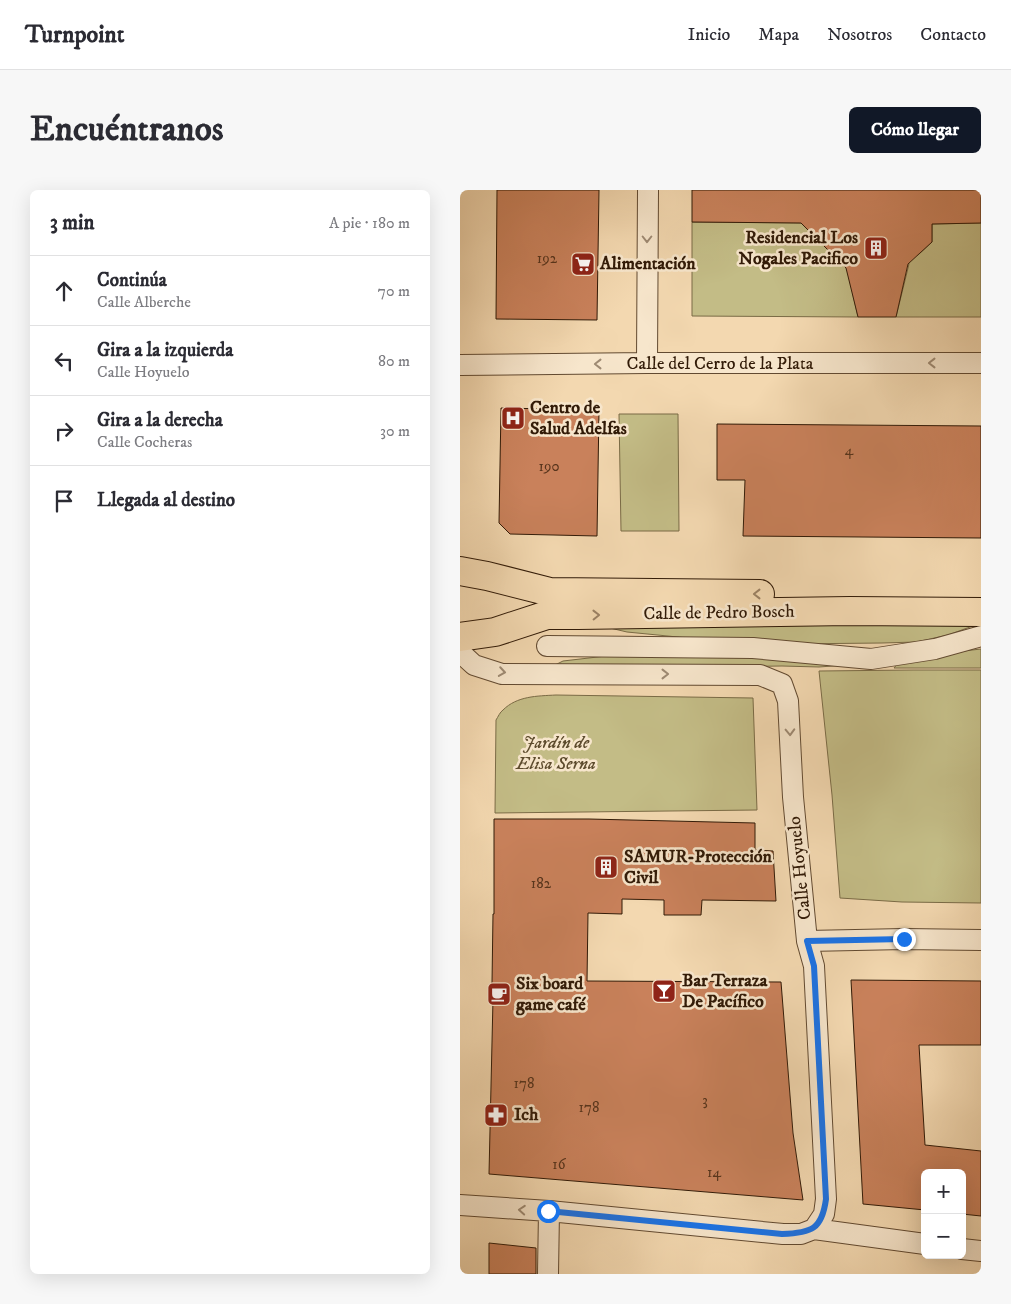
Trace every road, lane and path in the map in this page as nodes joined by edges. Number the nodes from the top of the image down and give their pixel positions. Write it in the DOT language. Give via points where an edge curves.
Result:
graph roads {
  1 [pos="648,190"];
  2 [pos="981,363"];
  3 [pos="647,364"];
  4 [pos="460,365"];
  5 [pos="460,571"];
  6 [pos="487,576"];
  7 [pos="981,595"];
  8 [pos="548,603"];
  9 [pos="981,612"];
  10 [pos="494,632"];
  11 [pos="981,636"];
  12 [pos="460,637"];
  13 [pos="547,646"];
  14 [pos="460,652"];
  15 [pos="981,940"];
  16 [pos="807,941"];
  17 [pos="460,1205"];
  18 [pos="548,1211"];
  19 [pos="814,1228"];
  20 [pos="921,1243"];
  21 [pos="966,1249"];
  22 [pos="981,1251"];
  23 [pos="548,1274"];
  1 -- 3 [label="street, one-way"];
  2 -- 3 [label="street, Calle del Cerro de la Plata, one-way"];
  3 -- 4 [label="street, Calle del Cerro de la Plata, one-way"];
  5 -- 6 [label="main road, Calle de Pedro Bosch"];
  6 -- 8 [label="main road, Calle de Pedro Bosch"];
  6 -- 10 [label="main road" via="501,584 510,600 507,619"];
  7 -- 8 [label="main road, Calle de Pedro Bosch, one-way"];
  8 -- 9 [label="main road, Calle de Pedro Bosch, one-way" via="578,616"];
  8 -- 10 [label="main road, Calle de Pedro Bosch"];
  10 -- 12 [label="main road, Calle de Pedro Bosch"];
  11 -- 13 [label="street, Calle de Pedro Bosch" via="934,649 871,659 753,648"];
  14 -- 16 [label="street, Calle Hoyuelo, one-way" via="474,665 502,674 760,675 782,684 788,701 793,796"];
  15 -- 16 [label="street"];
  16 -- 19 [label="street, Calle Hoyuelo" via="814,966 826,1199 824,1214"];
  18 -- 17 [label="street, one-way"];
  18 -- 19 [label="street" via="782,1234 801,1234"];
  18 -- 23 [label="street"];
  19 -- 20 [label="street"];
  21 -- 22 [label="street"];
}
